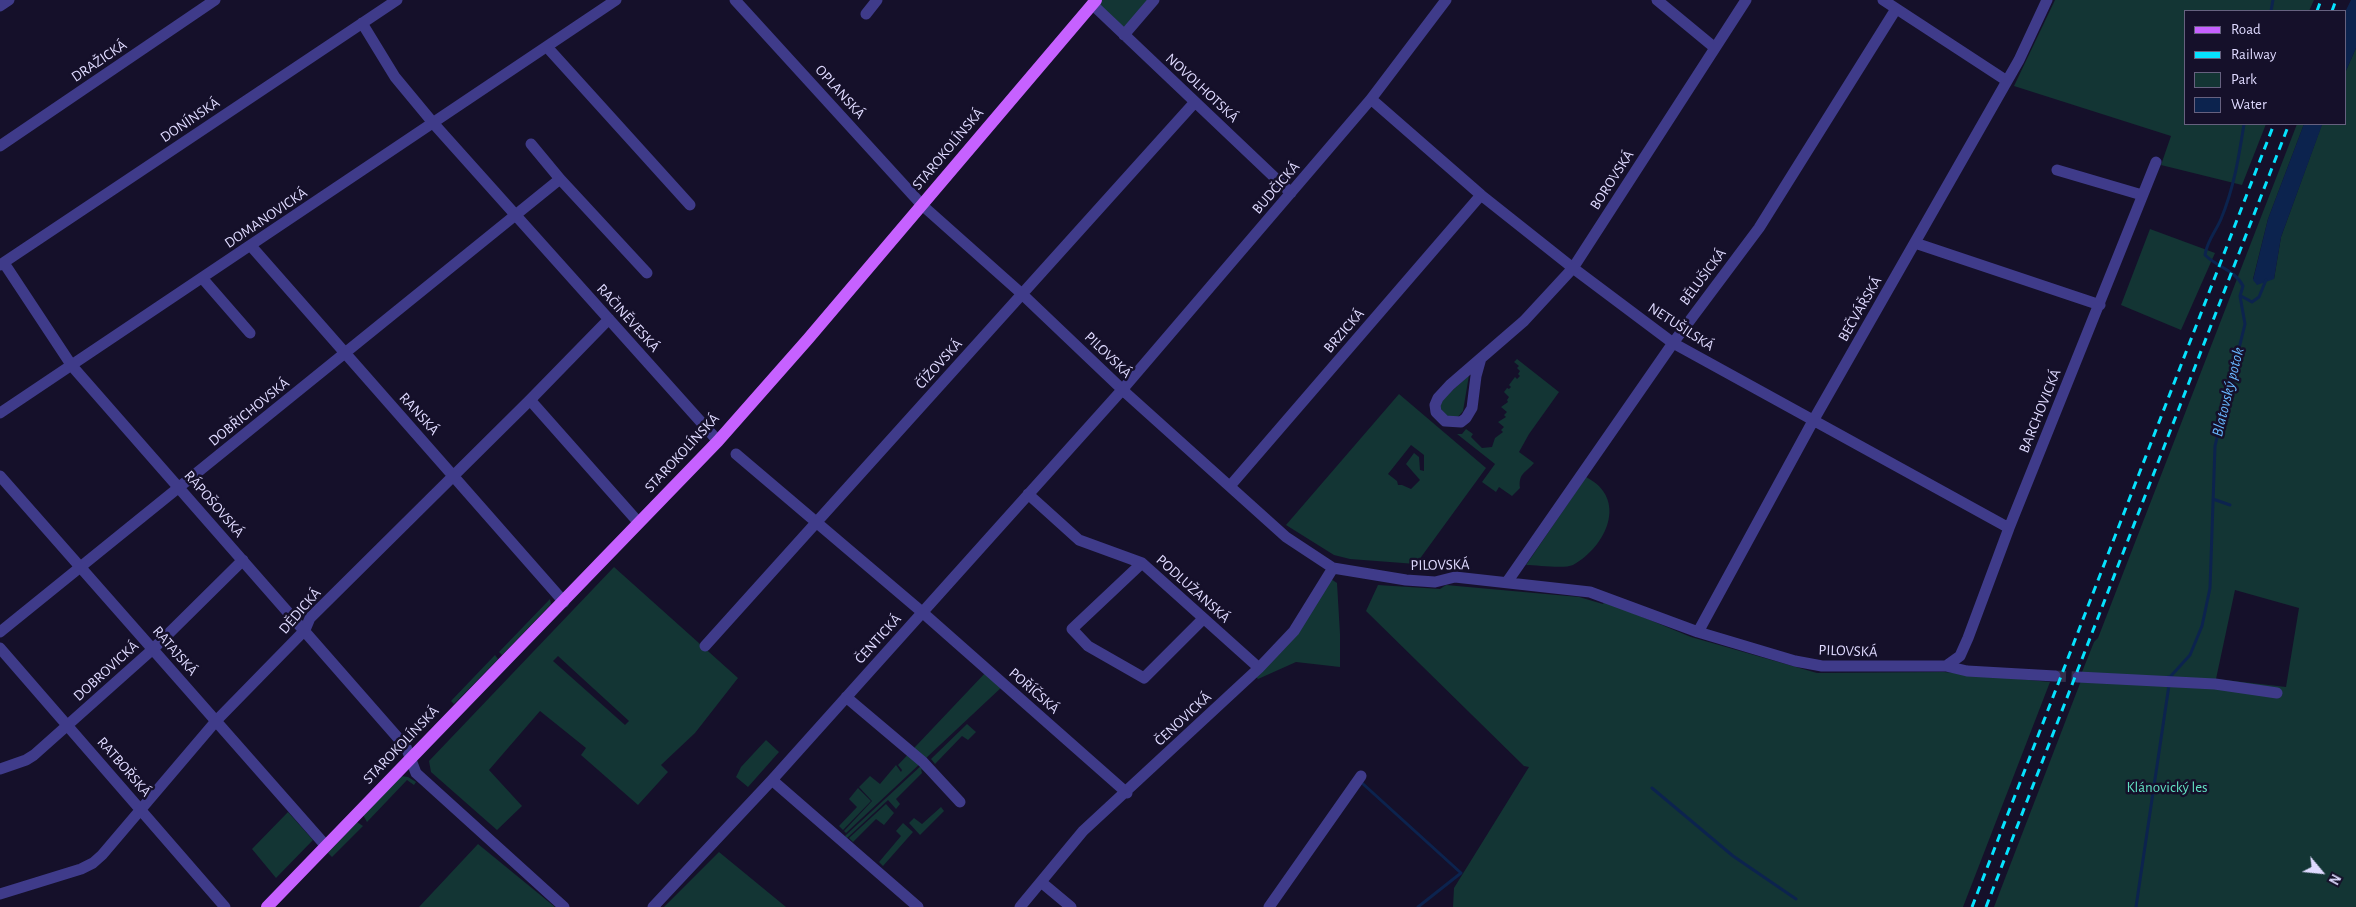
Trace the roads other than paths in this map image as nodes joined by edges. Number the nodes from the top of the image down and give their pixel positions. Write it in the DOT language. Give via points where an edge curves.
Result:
graph roads {
  1 [pos="9,0"];
  2 [pos="215,0"];
  3 [pos="397,0"];
  4 [pos="616,0"];
  5 [pos="735,0"];
  6 [pos="877,0"];
  7 [pos="1154,0"];
  8 [pos="1446,0"];
  9 [pos="1657,0"];
  10 [pos="1746,0"];
  11 [pos="1883,0"];
  12 [pos="2047,0"];
  13 [pos="1094,2"];
  14 [pos="0,6"];
  15 [pos="1896,9"];
  16 [pos="866,14"];
  17 [pos="362,24"];
  18 [pos="1124,35"];
  19 [pos="547,47"];
  20 [pos="1715,48"];
  21 [pos="2007,81"];
  22 [pos="1371,99"];
  23 [pos="1195,102"];
  24 [pos="434,124"];
  25 [pos="531,144"];
  26 [pos="0,146"];
  27 [pos="2156,162"];
  28 [pos="2057,170"];
  29 [pos="560,178"];
  30 [pos="1291,193"];
  31 [pos="1481,195"];
  32 [pos="2142,195"];
  33 [pos="690,205"];
  34 [pos="922,205"];
  35 [pos="517,216"];
  36 [pos="1915,243"];
  37 [pos="251,246"];
  38 [pos="2,264"];
  39 [pos="1573,268"];
  40 [pos="647,272"];
  41 [pos="203,279"];
  42 [pos="1022,294"];
  43 [pos="2100,304"];
  44 [pos="608,319"];
  45 [pos="250,333"];
  46 [pos="1673,342"];
  47 [pos="345,354"];
  48 [pos="1481,358"];
  49 [pos="72,366"];
  50 [pos="1122,390"];
  51 [pos="530,400"];
  52 [pos="0,413"];
  53 [pos="1813,421"];
  54 [pos="718,440"];
  55 [pos="736,454"];
  56 [pos="0,476"];
  57 [pos="454,476"];
  58 [pos="1230,486"];
  59 [pos="179,488"];
  60 [pos="1028,494"];
  61 [pos="817,522"];
  62 [pos="639,523"];
  63 [pos="2009,528"];
  64 [pos="244,560"];
  65 [pos="1142,564"];
  66 [pos="81,566"];
  67 [pos="1333,568"];
  68 [pos="1507,582"];
  69 [pos="564,602"];
  70 [pos="922,612"];
  71 [pos="1203,619"];
  72 [pos="305,630"];
  73 [pos="0,632"];
  74 [pos="1698,632"];
  75 [pos="706,646"];
  76 [pos="0,648"];
  77 [pos="153,649"];
  78 [pos="1946,666"];
  79 [pos="1259,668"];
  80 [pos="2055,676"];
  81 [pos="2078,677"];
  82 [pos="2278,693"];
  83 [pos="846,697"];
  84 [pos="216,721"];
  85 [pos="68,726"];
  86 [pos="411,759"];
  87 [pos="0,769"];
  88 [pos="1362,776"];
  89 [pos="772,780"];
  90 [pos="1127,793"];
  91 [pos="960,802"];
  92 [pos="141,809"];
  93 [pos="326,846"];
  94 [pos="1041,882"];
  95 [pos="0,894"];
  96 [pos="225,907"];
  97 [pos="267,907"];
  98 [pos="564,907"];
  99 [pos="653,907"];
  100 [pos="918,907"];
  101 [pos="1020,907"];
  102 [pos="1070,907"];
  103 [pos="1269,907"];
  1 -- 14 [label="street"];
  2 -- 26 [label="street, DRAŽICKÁ"];
  3 -- 17 [label="street, DONÍNSKÁ"];
  4 -- 19 [label="street, DOMANOVICKÁ"];
  5 -- 34 [label="street, OPLANSKÁ"];
  6 -- 16 [label="street"];
  7 -- 18 [label="street"];
  8 -- 22 [label="street, BUDČICKÁ"];
  9 -- 20 [label="street"];
  10 -- 20 [label="street, BOROVSKÁ"];
  11 -- 15 [label="street"];
  12 -- 21 [label="street, BEČVÁŘSKÁ"];
  13 -- 18 [label="street, NOVOLHOTSKÁ"];
  13 -- 34 [label="main road, STAROKOLÍNSKÁ"];
  15 -- 21 [label="street"];
  15 -- 46 [label="street, BĚLUŠICKÁ" via="1759,228"];
  17 -- 24 [label="street, RAČINĚVESKÁ" via="396,76"];
  17 -- 38 [label="street, DONÍNSKÁ"];
  18 -- 23 [label="street, NOVOLHOTSKÁ"];
  19 -- 24 [label="street, DOMANOVICKÁ"];
  19 -- 33 [label="street"];
  20 -- 39 [label="street, BOROVSKÁ"];
  21 -- 36 [label="street, BEČVÁŘSKÁ"];
  22 -- 30 [label="street, BUDČICKÁ"];
  22 -- 31 [label="street, NETUŠILSKÁ"];
  23 -- 30 [label="street, NOVOLHOTSKÁ"];
  23 -- 42 [label="street, ČÍŽOVSKÁ"];
  24 -- 35 [label="street, RAČINĚVESKÁ"];
  24 -- 37 [label="street, DOMANOVICKÁ"];
  25 -- 29 [label="street"];
  27 -- 32 [label="street, BARCHOVICKÁ"];
  28 -- 32 [label="street"];
  29 -- 35 [label="street"];
  29 -- 40 [label="street"];
  30 -- 50 [label="street, BUDČICKÁ"];
  31 -- 39 [label="street, NETUŠILSKÁ"];
  31 -- 58 [label="street, BRZICKÁ"];
  32 -- 43 [label="street, BARCHOVICKÁ"];
  34 -- 42 [label="street, PILOVSKÁ"];
  34 -- 54 [label="main road, STAROKOLÍNSKÁ"];
  35 -- 44 [label="street, RAČINĚVESKÁ"];
  35 -- 47 [label="street, DOBŘICHOVSKÁ"];
  36 -- 43 [label="street"];
  36 -- 53 [label="street, BEČVÁŘSKÁ"];
  37 -- 41 [label="street, DOMANOVICKÁ"];
  37 -- 47 [label="street, RANSKÁ"];
  38 -- 49 [label="street, RÁPOŠOVSKÁ"];
  39 -- 46 [label="street, NETUŠILSKÁ"];
  39 -- 48 [label="street, BOROVSKÁ" via="1524,321"];
  41 -- 45 [label="street"];
  41 -- 49 [label="street, DOMANOVICKÁ"];
  42 -- 50 [label="street, PILOVSKÁ"];
  42 -- 61 [label="street, ČÍŽOVSKÁ"];
  43 -- 63 [label="street, BARCHOVICKÁ"];
  44 -- 51 [label="street, DĚDICKÁ"];
  44 -- 54 [label="street, RAČINĚVESKÁ"];
  46 -- 53 [label="street, NETUŠILSKÁ"];
  46 -- 68 [label="street, BĚLUŠICKÁ"];
  47 -- 57 [label="street, RANSKÁ"];
  47 -- 59 [label="street, DOBŘICHOVSKÁ"];
  48 -- 48 [label="street, BOROVSKÁ" via="1438,398 1436,412 1445,421 1461,422 1470,413"];
  49 -- 52 [label="street, DOMANOVICKÁ"];
  49 -- 59 [label="street, RÁPOŠOVSKÁ"];
  50 -- 58 [label="street, PILOVSKÁ"];
  50 -- 60 [label="street, ČENTICKÁ"];
  51 -- 57 [label="street, DĚDICKÁ"];
  51 -- 62 [label="street"];
  53 -- 63 [label="street, NETUŠILSKÁ"];
  53 -- 74 [label="street, BEČVÁŘSKÁ"];
  54 -- 62 [label="main road, STAROKOLÍNSKÁ"];
  55 -- 61 [label="street, POŘÍČSKÁ"];
  56 -- 66 [label="street, RATAJSKÁ"];
  57 -- 69 [label="street, RANSKÁ"];
  57 -- 72 [label="street, DĚDICKÁ" via="310,618"];
  58 -- 67 [label="street, PILOVSKÁ" via="1286,537"];
  59 -- 64 [label="street, RÁPOŠOVSKÁ"];
  59 -- 66 [label="street, DOBŘICHOVSKÁ"];
  60 -- 65 [label="street, PODLUŽANSKÁ" via="1079,540"];
  60 -- 70 [label="street, ČENTICKÁ"];
  61 -- 70 [label="street, POŘÍČSKÁ"];
  61 -- 75 [label="street, ČÍŽOVSKÁ"];
  62 -- 69 [label="main road, STAROKOLÍNSKÁ"];
  63 -- 78 [label="street, BARCHOVICKÁ" via="1960,656"];
  64 -- 72 [label="street, RÁPOŠOVSKÁ"];
  64 -- 77 [label="street, DOBROVICKÁ"];
  65 -- 71 [label="street, PODLUŽANSKÁ"];
  65 -- 71 [label="street" via="1072,629 1088,646 1144,678"];
  66 -- 73 [label="street, DOBŘICHOVSKÁ"];
  66 -- 77 [label="street, RATAJSKÁ"];
  67 -- 68 [label="street, PILOVSKÁ" via="1406,580 1435,582 1456,577"];
  67 -- 79 [label="street, ČENOVICKÁ" via="1294,631"];
  68 -- 74 [label="street, PILOVSKÁ" via="1590,592"];
  69 -- 86 [label="main road, STAROKOLÍNSKÁ"];
  70 -- 83 [label="street, ČENTICKÁ"];
  70 -- 90 [label="street, POŘÍČSKÁ"];
  71 -- 79 [label="street, PODLUŽANSKÁ"];
  72 -- 84 [label="street, DĚDICKÁ"];
  72 -- 86 [label="street, RÁPOŠOVSKÁ" via="406,747"];
  74 -- 78 [label="street, PILOVSKÁ" via="1822,666"];
  76 -- 85 [label="street, RATBOŘSKÁ"];
  77 -- 84 [label="street, RATAJSKÁ"];
  77 -- 85 [label="street, DOBROVICKÁ"];
  78 -- 80 [label="street, PILOVSKÁ" via="1966,671"];
  79 -- 90 [label="street, ČENOVICKÁ"];
  81 -- 82 [label="street" via="2215,684"];
  83 -- 89 [label="street, ČENTICKÁ"];
  83 -- 91 [label="street" via="923,762"];
  84 -- 92 [label="street, DĚDICKÁ"];
  84 -- 93 [label="street, RATAJSKÁ"];
  85 -- 87 [label="street, DOBROVICKÁ" via="26,760"];
  85 -- 92 [label="street, RATBOŘSKÁ"];
  86 -- 93 [label="main road, STAROKOLÍNSKÁ"];
  86 -- 98 [label="street, RÁPOŠOVSKÁ" via="416,773"];
  88 -- 103 [label="street"];
  89 -- 99 [label="street, ČENTICKÁ"];
  89 -- 100 [label="street"];
  90 -- 94 [label="street, ČENOVICKÁ" via="1083,831"];
  92 -- 95 [label="street, DĚDICKÁ" via="93,863"];
  92 -- 96 [label="street, RATBOŘSKÁ"];
  93 -- 97 [label="main road, STAROKOLÍNSKÁ"];
  94 -- 101 [label="street, ČENOVICKÁ"];
  94 -- 102 [label="street"];
}
